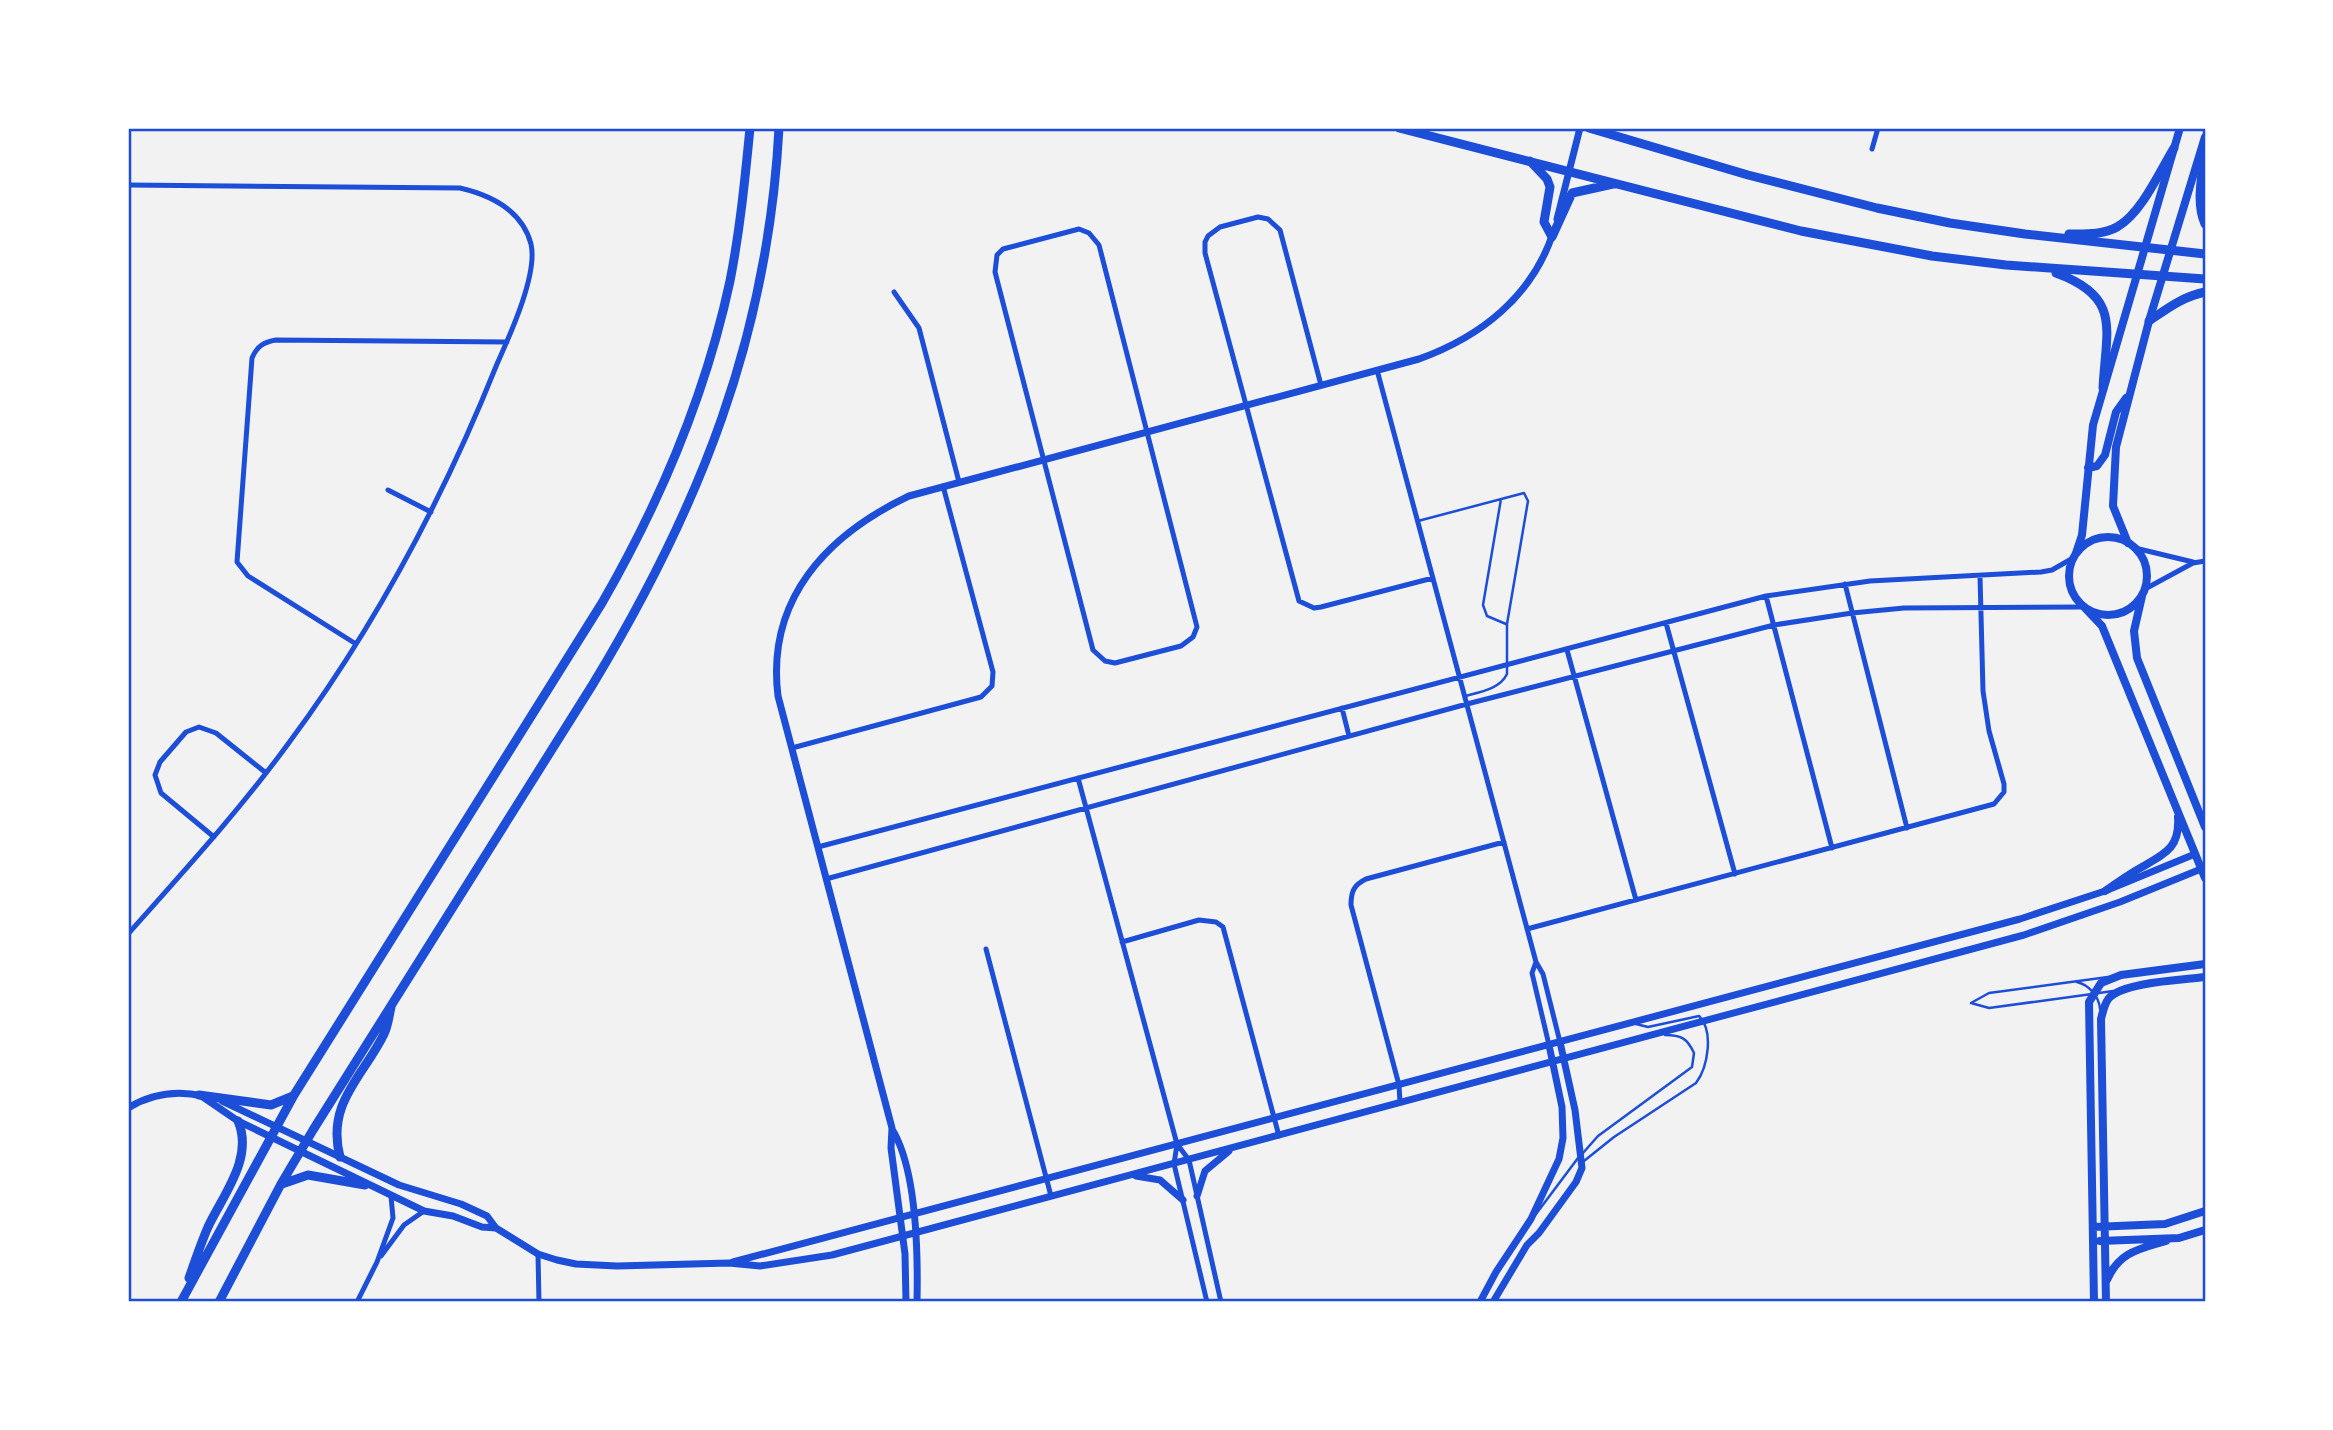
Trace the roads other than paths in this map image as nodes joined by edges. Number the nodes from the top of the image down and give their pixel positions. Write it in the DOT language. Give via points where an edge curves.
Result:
graph roads {
  1 [pos="748,128"];
  2 [pos="779,128"];
  3 [pos="1399,128"];
  4 [pos="1580,128"];
  5 [pos="1588,128"];
  6 [pos="1878,128"];
  7 [pos="2180,128"];
  8 [pos="1610,131"];
  9 [pos="2205,137"];
  10 [pos="2174,148"];
  11 [pos="1872,149"];
  12 [pos="2205,149"];
  13 [pos="1530,161"];
  14 [pos="1570,170"];
  15 [pos="1618,183"];
  16 [pos="128,185"];
  17 [pos="2205,224"];
  18 [pos="2025,234"];
  19 [pos="1552,237"];
  20 [pos="2144,248"];
  21 [pos="2171,251"];
  22 [pos="2205,254"];
  23 [pos="2046,269"];
  24 [pos="2136,275"];
  25 [pos="2163,276"];
  26 [pos="2205,279"];
  27 [pos="894,292"];
  28 [pos="2205,292"];
  29 [pos="2150,321"];
  30 [pos="507,342"];
  31 [pos="1377,370"];
  32 [pos="1321,385"];
  33 [pos="2103,388"];
  34 [pos="2130,393"];
  35 [pos="1245,405"];
  36 [pos="1147,432"];
  37 [pos="1044,459"];
  38 [pos="2088,468"];
  39 [pos="959,482"];
  40 [pos="943,486"];
  41 [pos="388,490"];
  42 [pos="1501,499"];
  43 [pos="431,512"];
  44 [pos="1418,521"];
  45 [pos="2132,545"];
  46 [pos="2075,555"];
  47 [pos="2205,561"];
  48 [pos="2193,563"];
  49 [pos="1980,576"];
  50 [pos="1433,578"];
  51 [pos="1845,583"];
  52 [pos="2143,592"];
  53 [pos="1766,596"];
  54 [pos="1980,608"];
  55 [pos="2085,608"];
  56 [pos="1852,613"];
  57 [pos="1666,622"];
  58 [pos="1507,624"];
  59 [pos="1774,625"];
  60 [pos="356,644"];
  61 [pos="1567,650"];
  62 [pos="1674,651"];
  63 [pos="1507,664"];
  64 [pos="1574,676"];
  65 [pos="1460,677"];
  66 [pos="1465,696"];
  67 [pos="1467,704"];
  68 [pos="1342,708"];
  69 [pos="1349,736"];
  70 [pos="792,748"];
  71 [pos="266,773"];
  72 [pos="1079,778"];
  73 [pos="2166,784"];
  74 [pos="1086,808"];
  75 [pos="2205,827"];
  76 [pos="1907,828"];
  77 [pos="214,837"];
  78 [pos="1504,842"];
  79 [pos="818,847"];
  80 [pos="1832,848"];
  81 [pos="2205,850"];
  82 [pos="2196,854"];
  83 [pos="2203,868"];
  84 [pos="1735,874"];
  85 [pos="2205,878"];
  86 [pos="826,879"];
  87 [pos="2105,891"];
  88 [pos="1636,900"];
  89 [pos="1527,929"];
  90 [pos="128,934"];
  91 [pos="1122,942"];
  92 [pos="986,949"];
  93 [pos="1536,962"];
  94 [pos="2205,964"];
  95 [pos="2121,975"];
  96 [pos="2205,977"];
  97 [pos="2074,981"];
  98 [pos="2123,989"];
  99 [pos="2093,993"];
  100 [pos="393,999"];
  101 [pos="2101,1019"];
  102 [pos="1705,1022"];
  103 [pos="1632,1023"];
  104 [pos="1660,1034"];
  105 [pos="1560,1042"];
  106 [pos="1549,1045"];
  107 [pos="1564,1059"];
  108 [pos="1553,1063"];
  109 [pos="1399,1085"];
  110 [pos="199,1095"];
  111 [pos="294,1095"];
  112 [pos="1400,1103"];
  113 [pos="128,1108"];
  114 [pos="1274,1118"];
  115 [pos="238,1121"];
  116 [pos="276,1127"];
  117 [pos="892,1128"];
  118 [pos="1279,1136"];
  119 [pos="270,1137"];
  120 [pos="306,1142"];
  121 [pos="1177,1144"];
  122 [pos="1233,1148"];
  123 [pos="300,1152"];
  124 [pos="340,1157"];
  125 [pos="1189,1160"];
  126 [pos="1581,1160"];
  127 [pos="1174,1164"];
  128 [pos="1129,1176"];
  129 [pos="1046,1179"];
  130 [pos="281,1184"];
  131 [pos="365,1185"];
  132 [pos="391,1196"];
  133 [pos="1051,1196"];
  134 [pos="1197,1196"];
  135 [pos="1183,1200"];
  136 [pos="2205,1211"];
  137 [pos="424,1212"];
  138 [pos="914,1214"];
  139 [pos="901,1218"];
  140 [pos="1531,1219"];
  141 [pos="2093,1227"];
  142 [pos="2105,1227"];
  143 [pos="496,1228"];
  144 [pos="2205,1230"];
  145 [pos="916,1232"];
  146 [pos="903,1236"];
  147 [pos="2179,1238"];
  148 [pos="2105,1240"];
  149 [pos="2093,1241"];
  150 [pos="538,1254"];
  151 [pos="377,1262"];
  152 [pos="729,1263"];
  153 [pos="2105,1283"];
  154 [pos="180,1302"];
  155 [pos="219,1302"];
  156 [pos="357,1302"];
  157 [pos="539,1302"];
  158 [pos="906,1302"];
  159 [pos="917,1302"];
  160 [pos="1207,1302"];
  161 [pos="1221,1302"];
  162 [pos="1480,1302"];
  163 [pos="1493,1302"];
  164 [pos="2094,1302"];
  165 [pos="2106,1302"];
  1 -- 111 [label="main road" via="739,231 729,284 709,357 671,462 634,545"];
  2 -- 100 [label="main road" via="769,234 748,337 721,424 685,514 629,625"];
  3 -- 13 [label="main road"];
  4 -- 14 [label="street"];
  5 -- 8 [label="main road"];
  6 -- 11 [label="street"];
  7 -- 10 [label="main road"];
  8 -- 18 [label="main road" via="1748,175 1877,208"];
  9 -- 21 [label="main road"];
  10 -- 18 [label="main road" via="2140,205 2116,228 2094,234"];
  10 -- 20 [label="main road"];
  12 -- 17 [label="main road" via="2200,202"];
  13 -- 14 [label="main road"];
  13 -- 19 [label="main road" via="1550,187 1544,222"];
  14 -- 15 [label="main road"];
  14 -- 19 [label="street"];
  15 -- 19 [label="main road" via="1572,193"];
  15 -- 23 [label="main road" via="1847,241"];
  16 -- 30 [label="street" via="460,188 479,193 513,214 531,242 530,276"];
  18 -- 20 [label="main road"];
  19 -- 31 [label="street" via="1530,282 1486,326 1446,349"];
  20 -- 21 [label="main road"];
  20 -- 24 [label="main road"];
  21 -- 22 [label="main road"];
  21 -- 25 [label="main road"];
  23 -- 24 [label="main road"];
  23 -- 33 [label="main road" via="2078,281 2100,301 2106,325"];
  24 -- 25 [label="main road"];
  24 -- 33 [label="main road"];
  25 -- 26 [label="main road"];
  25 -- 29 [label="main road"];
  27 -- 39 [label="street" via="919,328"];
  28 -- 29 [label="main road" via="2175,302"];
  29 -- 34 [label="main road"];
  30 -- 43 [label="street"];
  30 -- 60 [label="street" via="276,340 255,351 237,562 248,576"];
  31 -- 32 [label="street"];
  31 -- 44 [label="street"];
  32 -- 35 [label="street"];
  32 -- 35 [label="street" via="1280,230 1258,217 1220,226 1208,236 1205,253"];
  33 -- 38 [label="main road"];
  34 -- 38 [label="main road" via="2116,412 2105,455 2097,466"];
  34 -- 45 [label="main road" via="2113,465 2113,506"];
  35 -- 36 [label="street"];
  35 -- 50 [label="street" via="1299,601 1321,607"];
  36 -- 37 [label="street"];
  36 -- 37 [label="street" via="1093,236 1074,230 1010,246 997,256 995,272"];
  36 -- 37 [label="street" via="1197,627 1188,642 1115,663 1097,655"];
  37 -- 39 [label="street"];
  38 -- 46 [label="main road"];
  39 -- 40 [label="street"];
  40 -- 70 [label="street" via="909,496 861,522 825,552 799,587 786,613 777,654 778,696"];
  40 -- 70 [label="street" via="993,672 992,686 981,697"];
  41 -- 43 [label="street"];
  42 -- 44 [label="lane"];
  42 -- 58 [label="lane" via="1483,605 1487,616"];
  42 -- 58 [label="lane" via="1524,493 1528,501"];
  43 -- 60 [label="street"];
  44 -- 50 [label="street"];
  45 -- 46 [label="main road" via="2100,538"];
  45 -- 48 [label="street"];
  45 -- 52 [label="main road" via="2146,567"];
  46 -- 49 [label="street" via="2041,572"];
  46 -- 55 [label="main road" via="2070,584"];
  47 -- 48 [label="street"];
  48 -- 52 [label="street"];
  49 -- 51 [label="street"];
  49 -- 54 [label="street"];
  50 -- 65 [label="street"];
  51 -- 53 [label="street"];
  51 -- 56 [label="street"];
  52 -- 55 [label="main road" via="2131,608 2116,615 2100,615"];
  52 -- 75 [label="main road" via="2134,631 2137,658"];
  53 -- 57 [label="street"];
  53 -- 59 [label="street"];
  54 -- 55 [label="street"];
  54 -- 56 [label="street"];
  54 -- 76 [label="street" via="1983,691 2004,792 1994,804"];
  55 -- 73 [label="main road" via="2102,626"];
  56 -- 59 [label="street"];
  56 -- 76 [label="street"];
  57 -- 61 [label="street"];
  57 -- 62 [label="street"];
  58 -- 63 [label="lane"];
  59 -- 62 [label="street"];
  59 -- 80 [label="street"];
  60 -- 71 [label="street"];
  61 -- 63 [label="street"];
  61 -- 64 [label="street"];
  62 -- 64 [label="street"];
  62 -- 84 [label="street"];
  63 -- 65 [label="street"];
  63 -- 66 [label="lane" via="1503,681"];
  64 -- 67 [label="street"];
  64 -- 88 [label="street"];
  65 -- 66 [label="street"];
  65 -- 68 [label="street"];
  66 -- 67 [label="street"];
  67 -- 69 [label="street"];
  67 -- 78 [label="street"];
  68 -- 69 [label="street"];
  68 -- 72 [label="street"];
  69 -- 74 [label="street"];
  70 -- 79 [label="street"];
  71 -- 77 [label="street"];
  71 -- 77 [label="street" via="216,733 200,727 186,732 160,762 155,775 160,793"];
  72 -- 74 [label="street"];
  72 -- 79 [label="street"];
  73 -- 82 [label="main road"];
  73 -- 87 [label="main road" via="2178,816 2174,843 2160,858"];
  74 -- 86 [label="street"];
  74 -- 91 [label="street"];
  76 -- 80 [label="street"];
  77 -- 90 [label="street"];
  78 -- 89 [label="street"];
  78 -- 109 [label="street" via="1366,878 1353,889 1351,905"];
  79 -- 86 [label="street"];
  80 -- 84 [label="street"];
  81 -- 82 [label="main road"];
  82 -- 83 [label="main road"];
  82 -- 87 [label="street"];
  83 -- 85 [label="main road"];
  83 -- 102 [label="street" via="2024,935"];
  84 -- 88 [label="street"];
  86 -- 117 [label="street"];
  87 -- 103 [label="street" via="2020,919"];
  88 -- 89 [label="street"];
  89 -- 93 [label="street"];
  91 -- 114 [label="street" via="1199,920 1223,927"];
  91 -- 121 [label="street"];
  92 -- 129 [label="street"];
  93 -- 105 [label="street"];
  93 -- 106 [label="street" via="1532,973"];
  94 -- 95 [label="main road"];
  95 -- 97 [label="lane"];
  95 -- 99 [label="main road" via="2101,983"];
  96 -- 98 [label="main road"];
  97 -- 99 [label="lane"];
  97 -- 99 [label="lane" via="1989,993 1971,1003 1989,1008"];
  98 -- 99 [label="lane"];
  98 -- 101 [label="main road" via="2109,998"];
  99 -- 101 [label="lane"];
  99 -- 141 [label="main road" via="2089,1019"];
  100 -- 120 [label="main road"];
  100 -- 124 [label="main road" via="385,1032 338,1115"];
  101 -- 142 [label="main road"];
  102 -- 103 [label="lane" via="1691,1016 1648,1027"];
  102 -- 104 [label="street"];
  102 -- 126 [label="lane" via="1706,1062 1699,1080"];
  103 -- 105 [label="street"];
  104 -- 107 [label="street"];
  104 -- 126 [label="lane" via="1686,1039 1695,1056 1692,1067 1598,1136"];
  105 -- 106 [label="street"];
  105 -- 107 [label="street"];
  106 -- 108 [label="street"];
  106 -- 109 [label="street"];
  107 -- 108 [label="street"];
  107 -- 126 [label="street"];
  108 -- 112 [label="street"];
  108 -- 140 [label="street" via="1563,1138 1559,1159"];
  109 -- 112 [label="street"];
  109 -- 114 [label="street"];
  110 -- 111 [label="main road" via="271,1105"];
  110 -- 113 [label="street" via="163,1094"];
  110 -- 115 [label="street"];
  110 -- 116 [label="street" via="224,1101"];
  111 -- 116 [label="main road"];
  112 -- 118 [label="street"];
  114 -- 118 [label="street"];
  114 -- 121 [label="street"];
  115 -- 119 [label="street"];
  115 -- 154 [label="main road" via="243,1132 239,1164 208,1227"];
  116 -- 119 [label="main road"];
  116 -- 120 [label="street"];
  117 -- 138 [label="street" via="902,1146"];
  117 -- 139 [label="street"];
  118 -- 122 [label="street"];
  119 -- 123 [label="street"];
  119 -- 154 [label="main road"];
  120 -- 123 [label="main road"];
  120 -- 124 [label="street"];
  121 -- 125 [label="street"];
  121 -- 127 [label="street"];
  121 -- 129 [label="street"];
  122 -- 125 [label="street"];
  122 -- 134 [label="street" via="1205,1171"];
  123 -- 130 [label="main road"];
  123 -- 131 [label="street"];
  124 -- 143 [label="street" via="487,1216"];
  125 -- 127 [label="street"];
  125 -- 134 [label="street"];
  126 -- 140 [label="lane"];
  126 -- 163 [label="street" via="1576,1182 1527,1245"];
  127 -- 128 [label="street"];
  127 -- 135 [label="street"];
  128 -- 133 [label="street"];
  128 -- 135 [label="street" via="1160,1180"];
  129 -- 133 [label="street"];
  129 -- 138 [label="street"];
  130 -- 131 [label="main road" via="308,1175"];
  130 -- 155 [label="main road"];
  131 -- 132 [label="street"];
  132 -- 137 [label="street"];
  132 -- 151 [label="street" via="393,1218"];
  133 -- 145 [label="street"];
  134 -- 161 [label="street"];
  135 -- 160 [label="street"];
  136 -- 142 [label="main road" via="2165,1224"];
  137 -- 143 [label="street"];
  137 -- 151 [label="street" via="404,1225"];
  138 -- 139 [label="street"];
  138 -- 145 [label="street"];
  139 -- 146 [label="street"];
  139 -- 152 [label="street"];
  140 -- 162 [label="street"];
  141 -- 142 [label="main road"];
  141 -- 149 [label="main road"];
  142 -- 148 [label="main road"];
  143 -- 150 [label="street"];
  144 -- 147 [label="main road"];
  145 -- 146 [label="street"];
  145 -- 159 [label="street"];
  146 -- 152 [label="street" via="774,1265"];
  146 -- 158 [label="street"];
  147 -- 148 [label="main road"];
  147 -- 153 [label="main road" via="2129,1253 2113,1265"];
  148 -- 149 [label="main road"];
  148 -- 153 [label="main road"];
  149 -- 164 [label="main road"];
  150 -- 152 [label="street" via="576,1264 617,1266"];
  150 -- 157 [label="street"];
  151 -- 156 [label="street"];
  153 -- 165 [label="main road"];
}
